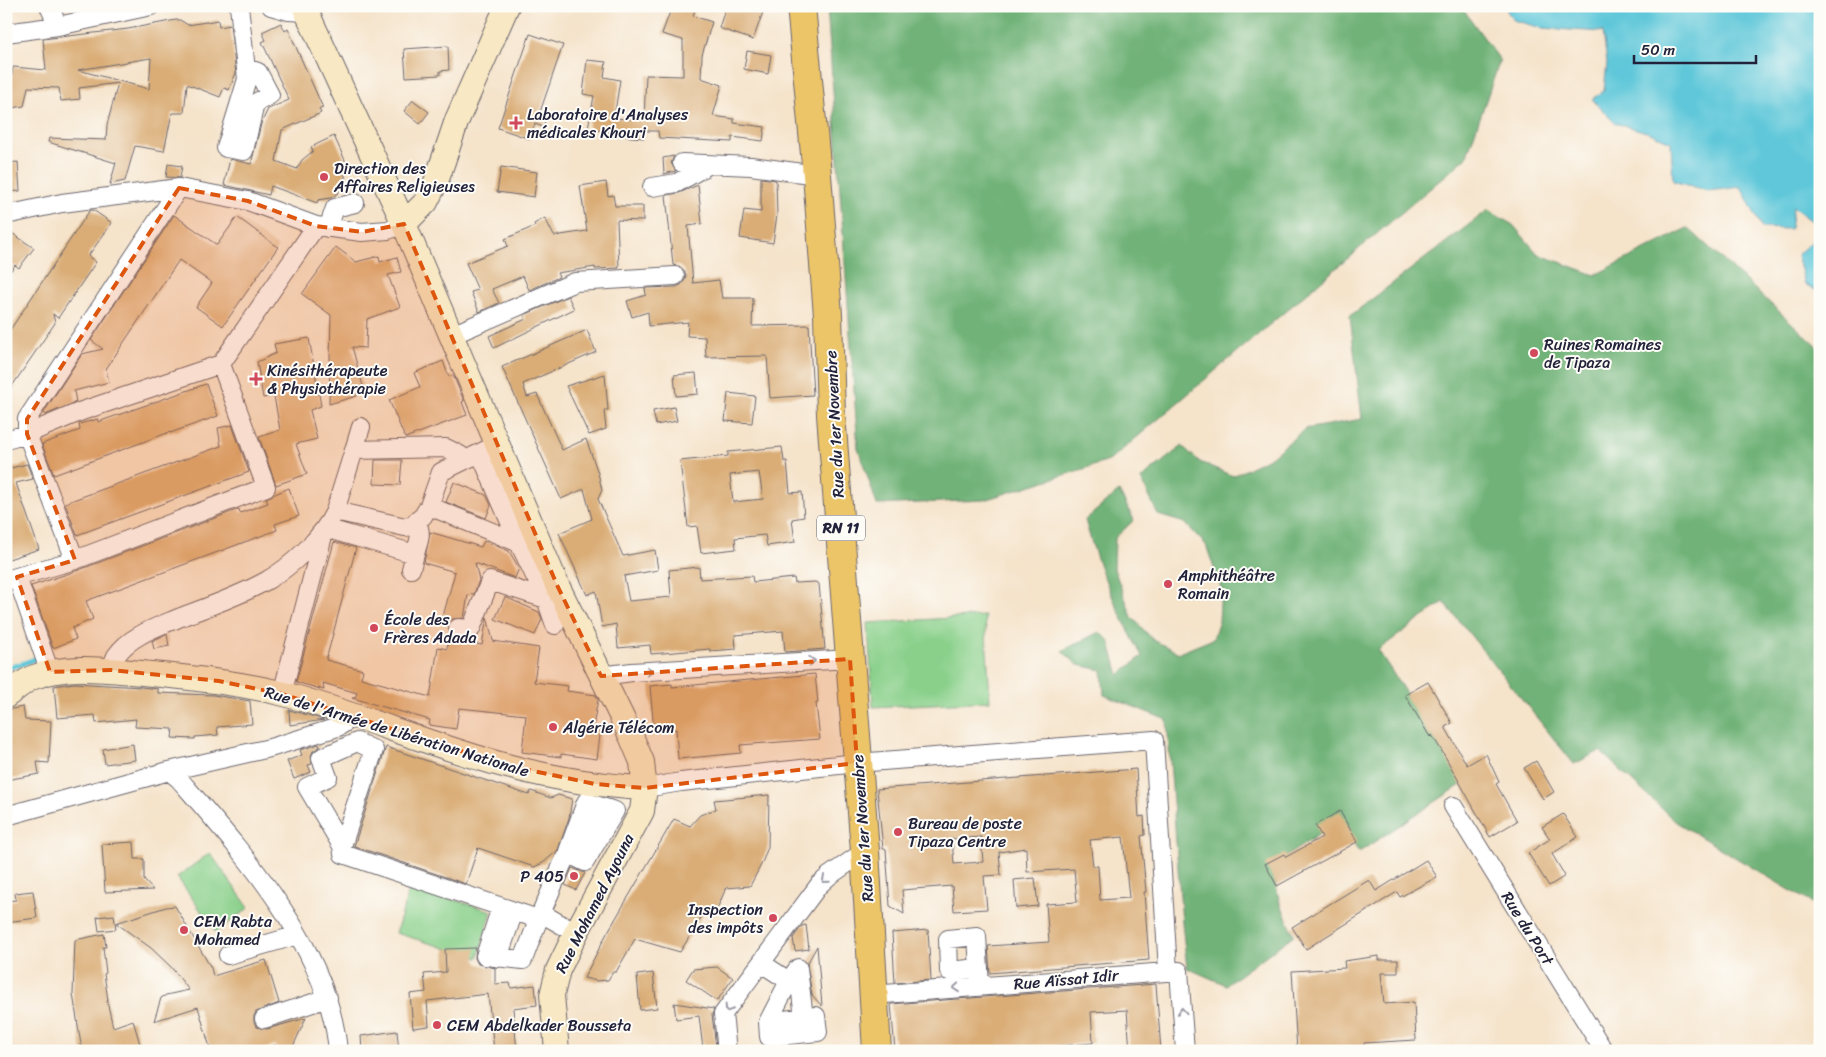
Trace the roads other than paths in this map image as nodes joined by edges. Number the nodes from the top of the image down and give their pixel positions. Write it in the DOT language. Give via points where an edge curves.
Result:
graph roads {
  1 [pos="49,6"];
  2 [pos="239,6"];
  3 [pos="271,6"];
  4 [pos="507,6"];
  5 [pos="801,6"];
  6 [pos="141,7"];
  7 [pos="305,9"];
  8 [pos="58,26"];
  9 [pos="6,33"];
  10 [pos="246,68"];
  11 [pos="682,163"];
  12 [pos="708,165"];
  13 [pos="817,175"];
  14 [pos="652,187"];
  15 [pos="179,188"];
  16 [pos="355,203"];
  17 [pos="6,215"];
  18 [pos="404,224"];
  19 [pos="322,227"];
  20 [pos="675,276"];
  21 [pos="452,335"];
  22 [pos="221,364"];
  23 [pos="361,427"];
  24 [pos="26,434"];
  25 [pos="6,440"];
  26 [pos="354,450"];
  27 [pos="481,452"];
  28 [pos="429,506"];
  29 [pos="335,511"];
  30 [pos="417,523"];
  31 [pos="325,528"];
  32 [pos="519,543"];
  33 [pos="75,560"];
  34 [pos="12,579"];
  35 [pos="546,600"];
  36 [pos="555,625"];
  37 [pos="458,628"];
  38 [pos="850,659"];
  39 [pos="49,670"];
  40 [pos="111,670"];
  41 [pos="601,676"];
  42 [pos="282,694"];
  43 [pos="6,696"];
  44 [pos="355,716"];
  45 [pos="857,763"];
  46 [pos="169,771"];
  47 [pos="645,788"];
  48 [pos="1453,806"];
  49 [pos="601,807"];
  50 [pos="6,816"];
  51 [pos="342,846"];
  52 [pos="865,851"];
  53 [pos="520,912"];
  54 [pos="576,933"];
  55 [pos="298,935"];
  56 [pos="228,956"];
  57 [pos="761,963"];
  58 [pos="979,968"];
  59 [pos="1168,971"];
  60 [pos="795,984"];
  61 [pos="980,986"];
  62 [pos="872,995"];
  63 [pos="328,998"];
  64 [pos="264,1019"];
  65 [pos="338,1051"];
  66 [pos="557,1051"];
  67 [pos="727,1051"];
  68 [pos="877,1051"];
  69 [pos="1185,1051"];
  70 [pos="1604,1051"];
  1 -- 8 [label="street"];
  2 -- 10 [label="street"];
  3 -- 7 [label="street" via="289,11"];
  4 -- 18 [label="main road" via="458,120 436,182 426,202"];
  5 -- 13 [label="main road, Rue du 1er Novembre / RN 11"];
  6 -- 8 [label="street"];
  7 -- 18 [label="main road, Rue Mohamed Ayouna"];
  8 -- 9 [label="street"];
  11 -- 12 [label="street"];
  12 -- 13 [label="street" via="751,166"];
  12 -- 14 [label="street" via="676,183"];
  13 -- 38 [label="main road, Rue du 1er Novembre / RN 11"];
  15 -- 17 [label="street" via="62,203"];
  15 -- 19 [label="street" via="248,201"];
  15 -- 24 [label="street" via="27,419"];
  16 -- 19 [label="street" via="335,208"];
  18 -- 19 [label="street" via="388,230 362,232"];
  18 -- 21 [label="main road, Rue Mohamed Ayouna"];
  19 -- 22 [label="street"];
  20 -- 21 [label="street" via="576,282"];
  21 -- 27 [label="main road, Rue Mohamed Ayouna"];
  22 -- 24 [label="street" via="82,411"];
  22 -- 33 [label="street" via="266,487"];
  23 -- 26 [label="street"];
  24 -- 25 [label="street"];
  24 -- 33 [label="street"];
  26 -- 27 [label="street" via="446,448 460,455"];
  26 -- 29 [label="street"];
  27 -- 28 [label="street" via="441,472"];
  27 -- 32 [label="street"];
  27 -- 41 [label="main road, Rue Mohamed Ayouna" via="557,585"];
  28 -- 30 [label="street"];
  28 -- 32 [label="street"];
  29 -- 30 [label="street" via="405,527"];
  29 -- 31 [label="street"];
  30 -- 31 [label="street" via="420,534 413,562"];
  31 -- 40 [label="street" via="290,564 266,581 148,631 122,649"];
  31 -- 42 [label="street"];
  32 -- 35 [label="street"];
  33 -- 34 [label="street"];
  34 -- 39 [label="street"];
  35 -- 36 [label="street"];
  35 -- 37 [label="street" via="490,581 470,629"];
  41 -- 38 [label="street, one-way"];
  38 -- 45 [label="main road, Rue du 1er Novembre / RN 11"];
  39 -- 40 [label="main road, Rue de l'Armée de Libération Nationale"];
  39 -- 43 [label="main road, Rue de l'Armée de Libération Nationale"];
  40 -- 42 [label="main road, Rue de l'Armée de Libération Nationale" via="219,681"];
  41 -- 47 [label="main road, Rue Mohamed Ayouna" via="638,751"];
  42 -- 44 [label="main road, Rue de l'Armée de Libération Nationale"];
  44 -- 46 [label="street" via="338,727 270,748"];
  44 -- 47 [label="main road, Rue de l'Armée de Libération Nationale" via="514,768 562,779"];
  45 -- 47 [label="street"];
  45 -- 52 [label="main road, Rue du 1er Novembre / RN 11"];
  45 -- 59 [label="street" via="1154,740"];
  46 -- 50 [label="street"];
  46 -- 55 [label="street" via="232,841"];
  47 -- 54 [label="main road, Rue Mohamed Ayouna" via="642,812"];
  48 -- 70 [label="street, Rue du Port"];
  49 -- 53 [label="street" via="581,849 565,858"];
  51 -- 51 [label="street" via="374,750 357,742 321,758 328,777 308,787"];
  51 -- 53 [label="street" via="343,854"];
  52 -- 57 [label="street, one-way" via="819,885"];
  52 -- 62 [label="main road, Rue du 1er Novembre / RN 11"];
  53 -- 53 [label="street" via="504,958 485,956"];
  53 -- 54 [label="street" via="548,918"];
  54 -- 66 [label="main road, Rue Mohamed Ayouna" via="558,970 552,995"];
  55 -- 56 [label="street"];
  55 -- 63 [label="street"];
  57 -- 60 [label="street"];
  57 -- 67 [label="street, one-way" via="723,1014"];
  58 -- 61 [label="street"];
  59 -- 61 [label="street, Rue Aïssat Idir"];
  69 -- 59 [label="street, one-way" via="1179,971"];
  60 -- 60 [label="street" via="768,1022 769,1037 818,1032 816,1016 804,1018"];
  61 -- 62 [label="street, Rue Aïssat Idir, one-way"];
  62 -- 68 [label="main road, Rue du 1er Novembre / RN 11"];
  63 -- 64 [label="street"];
  63 -- 65 [label="street"];
}
